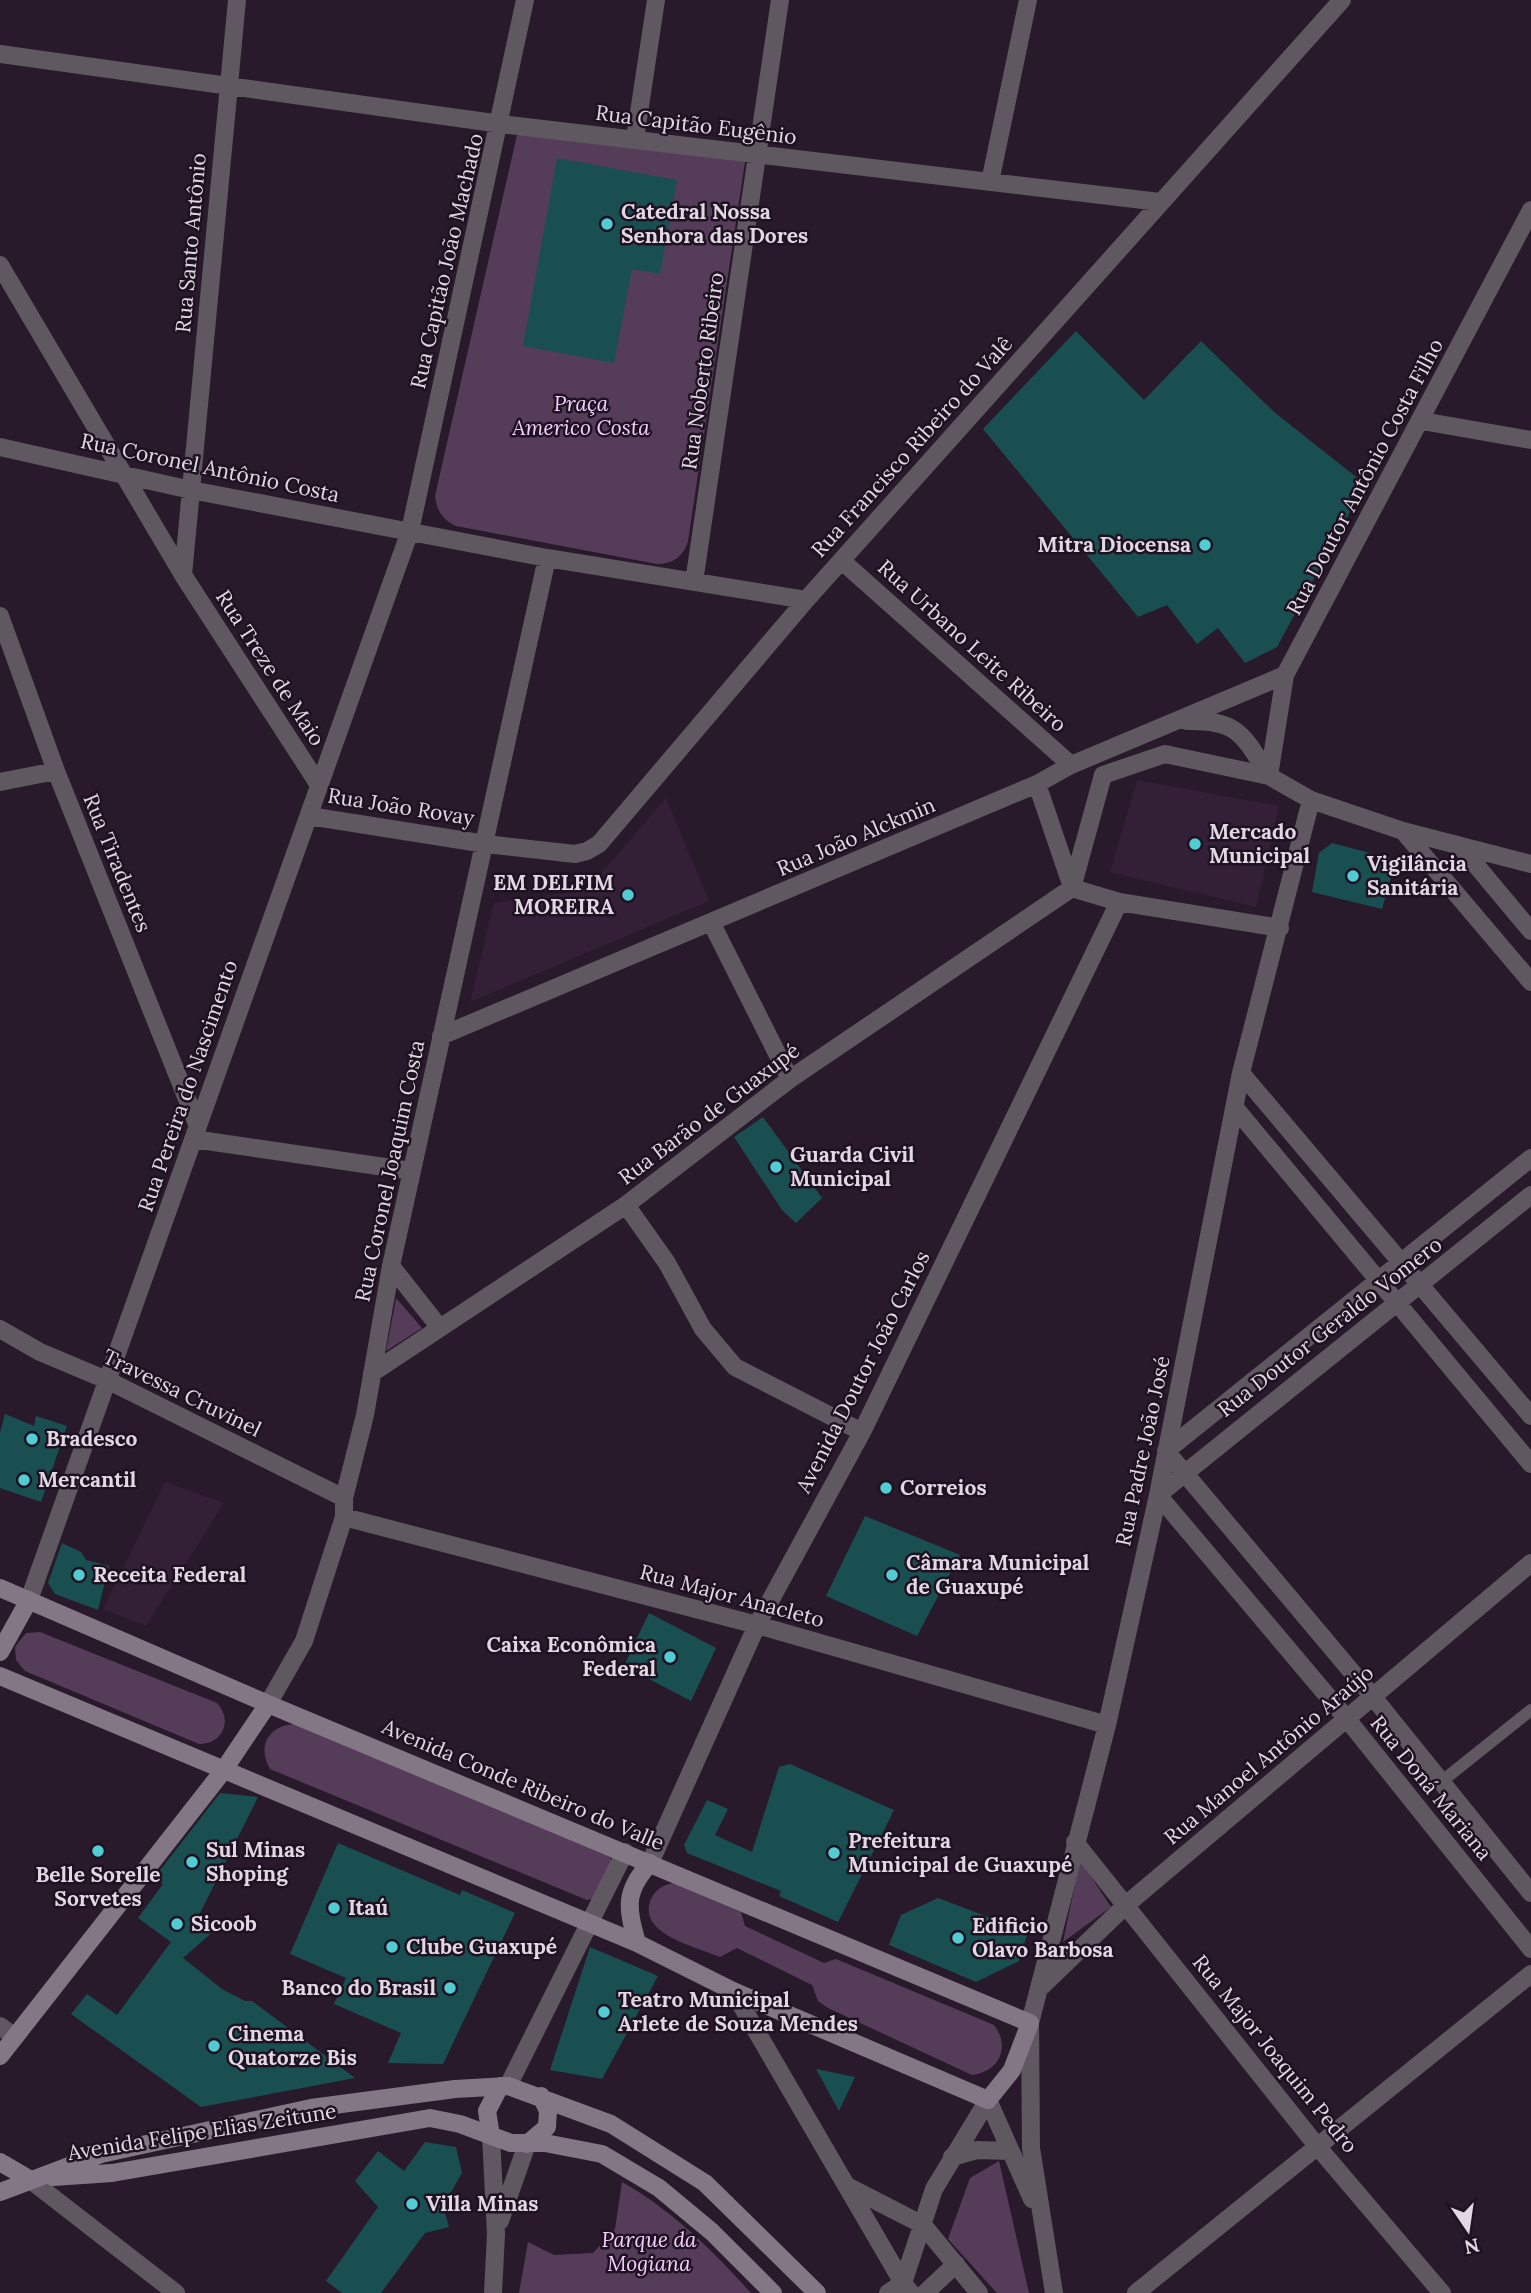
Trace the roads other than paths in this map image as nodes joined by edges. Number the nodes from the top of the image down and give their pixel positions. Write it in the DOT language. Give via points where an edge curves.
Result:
graph roads {
  1 [pos="237,0"];
  2 [pos="526,0"];
  3 [pos="656,0"];
  4 [pos="780,0"];
  5 [pos="1028,0"];
  6 [pos="1342,0"];
  7 [pos="0,54"];
  8 [pos="228,85"];
  9 [pos="500,124"];
  10 [pos="635,139"];
  11 [pos="758,156"];
  12 [pos="990,182"];
  13 [pos="1160,202"];
  14 [pos="1531,210"];
  15 [pos="0,265"];
  16 [pos="1422,421"];
  17 [pos="1531,440"];
  18 [pos="0,447"];
  19 [pos="122,474"];
  20 [pos="191,490"];
  21 [pos="410,531"];
  22 [pos="547,558"];
  23 [pos="842,561"];
  24 [pos="183,575"];
  25 [pos="694,582"];
  26 [pos="806,600"];
  27 [pos="0,616"];
  28 [pos="1285,675"];
  29 [pos="1178,721"];
  30 [pos="1072,765"];
  31 [pos="56,771"];
  32 [pos="1269,776"];
  33 [pos="0,782"];
  34 [pos="1037,784"];
  35 [pos="319,785"];
  36 [pos="1311,800"];
  37 [pos="309,816"];
  38 [pos="1403,831"];
  39 [pos="486,844"];
  40 [pos="1460,846"];
  41 [pos="1531,864"];
  42 [pos="1072,887"];
  43 [pos="1119,902"];
  44 [pos="711,922"];
  45 [pos="1280,929"];
  46 [pos="1531,931"];
  47 [pos="1531,982"];
  48 [pos="441,1035"];
  49 [pos="1241,1073"];
  50 [pos="790,1079"];
  51 [pos="1236,1109"];
  52 [pos="195,1132"];
  53 [pos="1531,1158"];
  54 [pos="412,1171"];
  55 [pos="1531,1195"];
  56 [pos="626,1205"];
  57 [pos="1402,1262"];
  58 [pos="391,1266"];
  59 [pos="1379,1282"];
  60 [pos="1422,1285"];
  61 [pos="1397,1303"];
  62 [pos="440,1328"];
  63 [pos="0,1329"];
  64 [pos="372,1373"];
  65 [pos="109,1381"];
  66 [pos="1531,1416"];
  67 [pos="862,1432"];
  68 [pos="1166,1451"];
  69 [pos="1531,1464"];
  70 [pos="1185,1472"];
  71 [pos="1158,1495"];
  72 [pos="344,1499"];
  73 [pos="344,1517"];
  74 [pos="1531,1563"];
  75 [pos="0,1588"];
  76 [pos="29,1600"];
  77 [pos="757,1625"];
  78 [pos="0,1652"];
  79 [pos="0,1676"];
  80 [pos="1373,1697"];
  81 [pos="268,1704"];
  82 [pos="1531,1710"];
  83 [pos="1347,1719"];
  84 [pos="1107,1725"];
  85 [pos="223,1771"];
  86 [pos="1441,1782"];
  87 [pos="1075,1842"];
  88 [pos="625,1852"];
  89 [pos="650,1863"];
  90 [pos="1531,1893"];
  91 [pos="1127,1905"];
  92 [pos="591,1924"];
  93 [pos="637,1943"];
  94 [pos="1531,1949"];
  95 [pos="1531,1974"];
  96 [pos="1042,1986"];
  97 [pos="733,1991"];
  98 [pos="1030,2023"];
  99 [pos="0,2026"];
  100 [pos="15,2037"];
  101 [pos="0,2056"];
  102 [pos="504,2086"];
  103 [pos="541,2096"];
  104 [pos="988,2100"];
  105 [pos="491,2136"];
  106 [pos="527,2144"];
  107 [pos="1317,2146"];
  108 [pos="1010,2151"];
  109 [pos="952,2157"];
  110 [pos="0,2162"];
  111 [pos="29,2179"];
  112 [pos="848,2187"];
  113 [pos="0,2192"];
  114 [pos="1040,2218"];
  115 [pos="923,2225"];
  116 [pos="496,2234"];
  117 [pos="956,2264"];
  118 [pos="901,2290"];
  119 [pos="176,2293"];
  120 [pos="493,2293"];
  121 [pos="773,2293"];
  122 [pos="817,2293"];
  123 [pos="925,2293"];
  124 [pos="979,2293"];
  125 [pos="1054,2293"];
  126 [pos="1136,2293"];
  127 [pos="1442,2293"];
  1 -- 8 [label="street, Rua Santo Antônio"];
  2 -- 9 [label="street, Rua Capitão João Machado"];
  3 -- 10 [label="street"];
  4 -- 11 [label="street, Rua Noberto Ribeiro"];
  5 -- 12 [label="street"];
  6 -- 13 [label="street, Rua Francisco Ribeiro do Valê"];
  7 -- 8 [label="street, Rua Capitão Eugênio"];
  8 -- 9 [label="street, Rua Capitão Eugênio"];
  8 -- 20 [label="street, Rua Santo Antônio"];
  9 -- 10 [label="street, Rua Capitão Eugênio"];
  9 -- 21 [label="street, Rua Capitão João Machado"];
  10 -- 11 [label="street, Rua Capitão Eugênio"];
  11 -- 12 [label="street, Rua Capitão Eugênio"];
  11 -- 25 [label="street, Rua Noberto Ribeiro"];
  12 -- 13 [label="street, Rua Capitão Eugênio"];
  13 -- 23 [label="street, Rua Francisco Ribeiro do Valê"];
  14 -- 16 [label="street, Rua Doutor Antônio Costa Filho"];
  15 -- 19 [label="street, Rua Treze de Maio"];
  16 -- 17 [label="street"];
  16 -- 28 [label="street, Rua Doutor Antônio Costa Filho"];
  18 -- 19 [label="street, Rua Coronel Antônio Costa"];
  19 -- 20 [label="street, Rua Coronel Antônio Costa"];
  19 -- 24 [label="street, Rua Treze de Maio"];
  20 -- 21 [label="street, Rua Coronel Antônio Costa"];
  20 -- 24 [label="street"];
  21 -- 22 [label="street"];
  21 -- 35 [label="street, Rua Pereira do Nascimento"];
  22 -- 25 [label="street"];
  22 -- 39 [label="street, Rua Coronel Joaquim Costa"];
  23 -- 26 [label="street, Rua Francisco Ribeiro do Valê"];
  23 -- 30 [label="street, Rua Urbano Leite Ribeiro"];
  24 -- 35 [label="street, Rua Treze de Maio"];
  25 -- 26 [label="street"];
  26 -- 39 [label="street, Rua Francisco Ribeiro do Valê" via="599,844 575,854"];
  27 -- 31 [label="street, Rua Tiradentes"];
  28 -- 29 [label="street, Rua João Alckmin"];
  28 -- 32 [label="street, Rua Doutor Antônio Costa Filho"];
  29 -- 30 [label="street, Rua João Alckmin"];
  29 -- 32 [label="street" via="1214,720 1233,727"];
  30 -- 34 [label="street, Rua João Alckmin"];
  31 -- 33 [label="street"];
  31 -- 52 [label="street, Rua Tiradentes"];
  32 -- 36 [label="street"];
  32 -- 42 [label="street" via="1165,754 1103,775"];
  34 -- 42 [label="street"];
  34 -- 44 [label="street, Rua João Alckmin"];
  35 -- 37 [label="street, Rua Pereira do Nascimento"];
  36 -- 38 [label="street"];
  36 -- 45 [label="street, Rua Padre João José"];
  37 -- 39 [label="street, Rua João Rovay"];
  37 -- 52 [label="street, Rua Pereira do Nascimento"];
  38 -- 40 [label="street"];
  38 -- 47 [label="street"];
  39 -- 48 [label="street, Rua Coronel Joaquim Costa"];
  40 -- 41 [label="street"];
  40 -- 46 [label="street"];
  42 -- 43 [label="street"];
  42 -- 50 [label="street, Rua Barão de Guaxupé"];
  43 -- 45 [label="street"];
  43 -- 67 [label="street, Avenida Doutor João Carlos"];
  44 -- 48 [label="street, Rua João Alckmin"];
  44 -- 50 [label="street"];
  45 -- 49 [label="street, Rua Padre João José"];
  48 -- 54 [label="street, Rua Coronel Joaquim Costa"];
  49 -- 51 [label="street, Rua Padre João José"];
  49 -- 57 [label="street"];
  50 -- 56 [label="street, Rua Barão de Guaxupé"];
  51 -- 59 [label="street"];
  51 -- 68 [label="street, Rua Padre João José"];
  52 -- 54 [label="street"];
  52 -- 65 [label="street, Rua Pereira do Nascimento"];
  53 -- 57 [label="street, Rua Doutor Geraldo Vomero"];
  54 -- 58 [label="street, Rua Coronel Joaquim Costa"];
  55 -- 60 [label="street, Rua Doutor Geraldo Vomero"];
  56 -- 62 [label="street, Rua Barão de Guaxupé"];
  56 -- 67 [label="street" via="667,1263 704,1329 736,1367"];
  57 -- 59 [label="street, Rua Doutor Geraldo Vomero"];
  57 -- 60 [label="street"];
  58 -- 62 [label="street"];
  58 -- 64 [label="street, Rua Coronel Joaquim Costa"];
  59 -- 61 [label="street"];
  59 -- 68 [label="street, Rua Doutor Geraldo Vomero"];
  60 -- 61 [label="street, Rua Doutor Geraldo Vomero"];
  60 -- 66 [label="street"];
  61 -- 69 [label="street"];
  61 -- 70 [label="street, Rua Doutor Geraldo Vomero"];
  62 -- 64 [label="street, Rua Barão de Guaxupé"];
  63 -- 65 [label="street, Travessa Cruvinel" via="40,1352"];
  64 -- 72 [label="street, Rua Coronel Joaquim Costa"];
  65 -- 72 [label="street, Travessa Cruvinel"];
  65 -- 76 [label="street, Rua Pereira do Nascimento"];
  67 -- 77 [label="street, Avenida Doutor João Carlos"];
  68 -- 70 [label="street, Rua Doná Mariana"];
  68 -- 71 [label="street, Rua Padre João José"];
  70 -- 71 [label="street, Rua Doutor Geraldo Vomero"];
  70 -- 80 [label="street, Rua Doná Mariana"];
  71 -- 83 [label="street, Rua Doná Mariana"];
  71 -- 84 [label="street, Rua Padre João José"];
  72 -- 73 [label="street, Rua Coronel Joaquim Costa"];
  73 -- 77 [label="street, Rua Major Anacleto"];
  73 -- 81 [label="street, Rua Coronel Joaquim Costa" via="304,1641"];
  74 -- 80 [label="street, Rua Manoel Antônio Araújo"];
  75 -- 76 [label="main road, Avenida Conde Ribeiro do Valle"];
  76 -- 78 [label="main road, Rua Pereira do Nascimento"];
  76 -- 81 [label="main road, Avenida Conde Ribeiro do Valle"];
  77 -- 84 [label="street, Rua Major Anacleto"];
  77 -- 89 [label="street, Avenida Doutor João Carlos"];
  79 -- 85 [label="main road"];
  80 -- 83 [label="street, Rua Manoel Antônio Araújo"];
  80 -- 86 [label="street, Rua Doná Mariana"];
  81 -- 85 [label="main road, Rua Coronel Joaquim Costa"];
  81 -- 88 [label="main road, Avenida Conde Ribeiro do Valle"];
  82 -- 86 [label="lane"];
  83 -- 91 [label="street, Rua Manoel Antônio Araújo"];
  83 -- 94 [label="street, Rua Doná Mariana"];
  84 -- 87 [label="street, Rua Padre João José"];
  85 -- 92 [label="main road"];
  85 -- 100 [label="main road, Rua Coronel Joaquim Costa"];
  86 -- 90 [label="street, Rua Doná Mariana"];
  87 -- 91 [label="street, Rua Major Joaquim Pedro"];
  87 -- 96 [label="street, Rua Padre João José"];
  88 -- 89 [label="main road, Avenida Conde Ribeiro do Valle"];
  88 -- 92 [label="street"];
  89 -- 93 [label="main road" via="631,1892 629,1913"];
  89 -- 98 [label="main road, Avenida Conde Ribeiro do Valle"];
  91 -- 96 [label="street, Rua Manoel Antônio Araújo"];
  91 -- 107 [label="street, Rua Major Joaquim Pedro"];
  92 -- 93 [label="main road"];
  92 -- 102 [label="street"];
  93 -- 97 [label="main road"];
  95 -- 107 [label="street"];
  96 -- 98 [label="street, Rua Padre João José"];
  97 -- 104 [label="main road"];
  97 -- 112 [label="street"];
  98 -- 104 [label="main road, Rua Padre João José" via="1012,2070"];
  98 -- 114 [label="street" via="1031,2148"];
  99 -- 100 [label="street"];
  100 -- 101 [label="main road, Rua Coronel Joaquim Costa"];
  102 -- 103 [label="main road, Avenida Felipe Elias Zeitune"];
  102 -- 105 [label="main road" via="487,2111"];
  102 -- 111 [label="main road, Avenida Felipe Elias Zeitune" via="311,2108 101,2154"];
  103 -- 106 [label="main road" via="548,2111 547,2127"];
  103 -- 122 [label="main road, Avenida Felipe Elias Zeitune" via="611,2124 705,2183"];
  104 -- 108 [label="street"];
  104 -- 109 [label="street"];
  105 -- 106 [label="main road, Avenida Felipe Elias Zeitune"];
  105 -- 111 [label="main road, Avenida Felipe Elias Zeitune" via="430,2118 112,2173"];
  105 -- 116 [label="street"];
  106 -- 116 [label="street"];
  106 -- 121 [label="main road, Avenida Felipe Elias Zeitune" via="601,2154 659,2188 712,2232"];
  107 -- 126 [label="street"];
  107 -- 127 [label="street, Rua Major Joaquim Pedro"];
  108 -- 109 [label="street" via="992,2148"];
  108 -- 114 [label="street"];
  109 -- 115 [label="street" via="934,2189"];
  110 -- 111 [label="main road"];
  111 -- 113 [label="main road"];
  111 -- 119 [label="street"];
  112 -- 115 [label="street"];
  112 -- 118 [label="street"];
  114 -- 125 [label="street"];
  115 -- 117 [label="street"];
  115 -- 118 [label="street"];
  116 -- 120 [label="street"];
  117 -- 123 [label="street"];
  117 -- 124 [label="street"];
}
